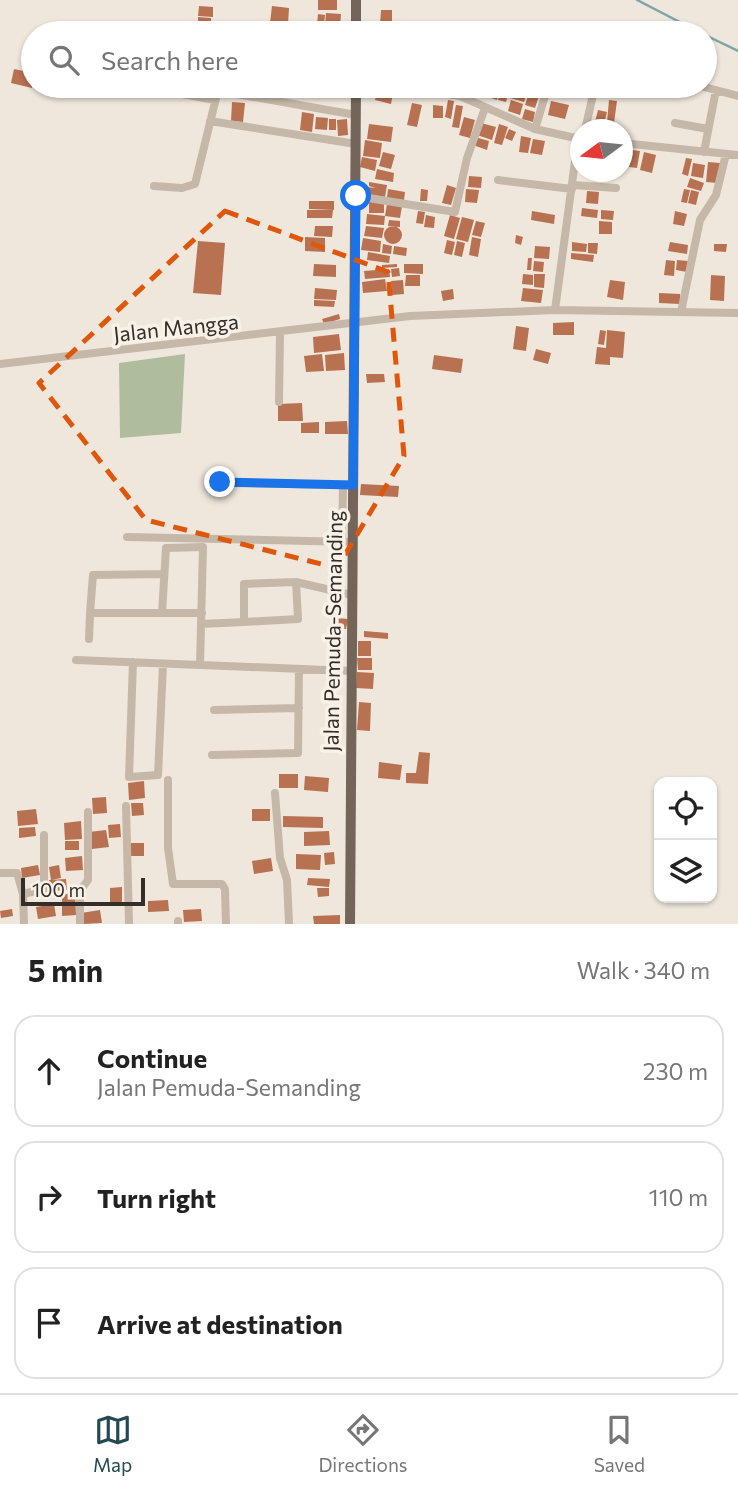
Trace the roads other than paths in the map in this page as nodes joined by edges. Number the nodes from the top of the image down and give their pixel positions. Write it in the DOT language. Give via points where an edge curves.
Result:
graph roads {
  1 [pos="356,0"];
  2 [pos="356,21"];
  3 [pos="717,90"];
  4 [pos="738,96"];
  5 [pos="204,98"];
  6 [pos="260,98"];
  7 [pos="356,98"];
  8 [pos="464,98"];
  9 [pos="544,98"];
  10 [pos="592,98"];
  11 [pos="714,98"];
  12 [pos="215,100"];
  13 [pos="485,108"];
  14 [pos="356,115"];
  15 [pos="588,119"];
  16 [pos="210,121"];
  17 [pos="675,123"];
  18 [pos="535,129"];
  19 [pos="708,129"];
  20 [pos="570,137"];
  21 [pos="356,144"];
  22 [pos="633,144"];
  23 [pos="704,152"];
  24 [pos="726,154"];
  25 [pos="738,155"];
  26 [pos="498,180"];
  27 [pos="573,182"];
  28 [pos="154,186"];
  29 [pos="572,187"];
  30 [pos="616,188"];
  31 [pos="356,196"];
  32 [pos="555,310"];
  33 [pos="681,312"];
  34 [pos="738,313"];
  35 [pos="355,325"];
  36 [pos="280,334"];
  37 [pos="0,364"];
  38 [pos="279,402"];
  39 [pos="220,482"];
  40 [pos="348,485"];
  41 [pos="127,537"];
  42 [pos="347,542"];
  43 [pos="164,574"];
  44 [pos="296,582"];
  45 [pos="352,595"];
  46 [pos="90,613"];
  47 [pos="162,613"];
  48 [pos="202,613"];
  49 [pos="243,622"];
  50 [pos="201,624"];
  51 [pos="89,639"];
  52 [pos="76,660"];
  53 [pos="133,662"];
  54 [pos="163,664"];
  55 [pos="200,665"];
  56 [pos="299,670"];
  57 [pos="351,671"];
  58 [pos="299,708"];
  59 [pos="214,710"];
  60 [pos="212,755"];
  61 [pos="168,780"];
  62 [pos="275,793"];
  63 [pos="126,806"];
  64 [pos="88,812"];
  65 [pos="44,835"];
  66 [pos="0,873"];
  67 [pos="23,894"];
  68 [pos="24,924"];
  69 [pos="80,924"];
  70 [pos="128,924"];
  71 [pos="226,924"];
  72 [pos="289,924"];
  73 [pos="351,924"];
  1 -- 2 [label="main road"];
  3 -- 4 [label="street"];
  5 -- 12 [label="street"];
  6 -- 14 [label="street"];
  7 -- 14 [label="main road, Jalan Pemuda-Semanding"];
  8 -- 13 [label="street"];
  9 -- 18 [label="street"];
  10 -- 15 [label="street"];
  11 -- 19 [label="street"];
  12 -- 16 [label="street"];
  13 -- 18 [label="street"];
  13 -- 31 [label="street" via="455,212"];
  14 -- 21 [label="main road, Jalan Pemuda-Semanding"];
  16 -- 21 [label="street"];
  16 -- 28 [label="street" via="194,185"];
  17 -- 19 [label="street"];
  18 -- 20 [label="street"];
  19 -- 23 [label="street"];
  21 -- 31 [label="main road, Jalan Pemuda-Semanding"];
  22 -- 23 [label="street"];
  23 -- 24 [label="street"];
  24 -- 25 [label="street"];
  24 -- 33 [label="street" via="716,195 700,220"];
  26 -- 29 [label="street"];
  27 -- 29 [label="street"];
  29 -- 30 [label="street"];
  29 -- 32 [label="street"];
  31 -- 35 [label="main road, Jalan Pemuda-Semanding"];
  32 -- 33 [label="street, Jalan Mangga"];
  32 -- 35 [label="street, Jalan Mangga" via="411,316"];
  33 -- 34 [label="street, Jalan Mangga"];
  35 -- 36 [label="street, Jalan Mangga"];
  35 -- 40 [label="main road, Jalan Pemuda-Semanding"];
  36 -- 37 [label="street, Jalan Mangga"];
  36 -- 38 [label="street"];
  39 -- 40 [label="street"];
  40 -- 42 [label="main road, Jalan Pemuda-Semanding"];
  41 -- 42 [label="street"];
  42 -- 45 [label="main road, Jalan Pemuda-Semanding"];
  43 -- 46 [label="street" via="93,575"];
  43 -- 47 [label="street"];
  43 -- 48 [label="street" via="166,548 203,547"];
  44 -- 45 [label="street"];
  44 -- 49 [label="street" via="244,584"];
  44 -- 49 [label="street" via="298,619"];
  45 -- 57 [label="main road, Jalan Pemuda-Semanding"];
  46 -- 47 [label="street"];
  46 -- 51 [label="street"];
  47 -- 48 [label="street"];
  48 -- 50 [label="street"];
  49 -- 50 [label="street"];
  50 -- 55 [label="street"];
  52 -- 53 [label="street"];
  53 -- 54 [label="street"];
  53 -- 54 [label="street" via="129,777 158,775"];
  54 -- 55 [label="street"];
  55 -- 56 [label="street"];
  56 -- 57 [label="street"];
  56 -- 58 [label="street"];
  57 -- 73 [label="main road, Jalan Pemuda-Semanding"];
  58 -- 59 [label="street"];
  58 -- 60 [label="street" via="298,754"];
  61 -- 71 [label="street" via="173,884 222,884"];
  62 -- 72 [label="street"];
  63 -- 70 [label="street"];
  64 -- 69 [label="street" via="88,880 80,891"];
  65 -- 67 [label="street" via="44,889"];
  66 -- 67 [label="street" via="17,873"];
  67 -- 68 [label="street"];
}
